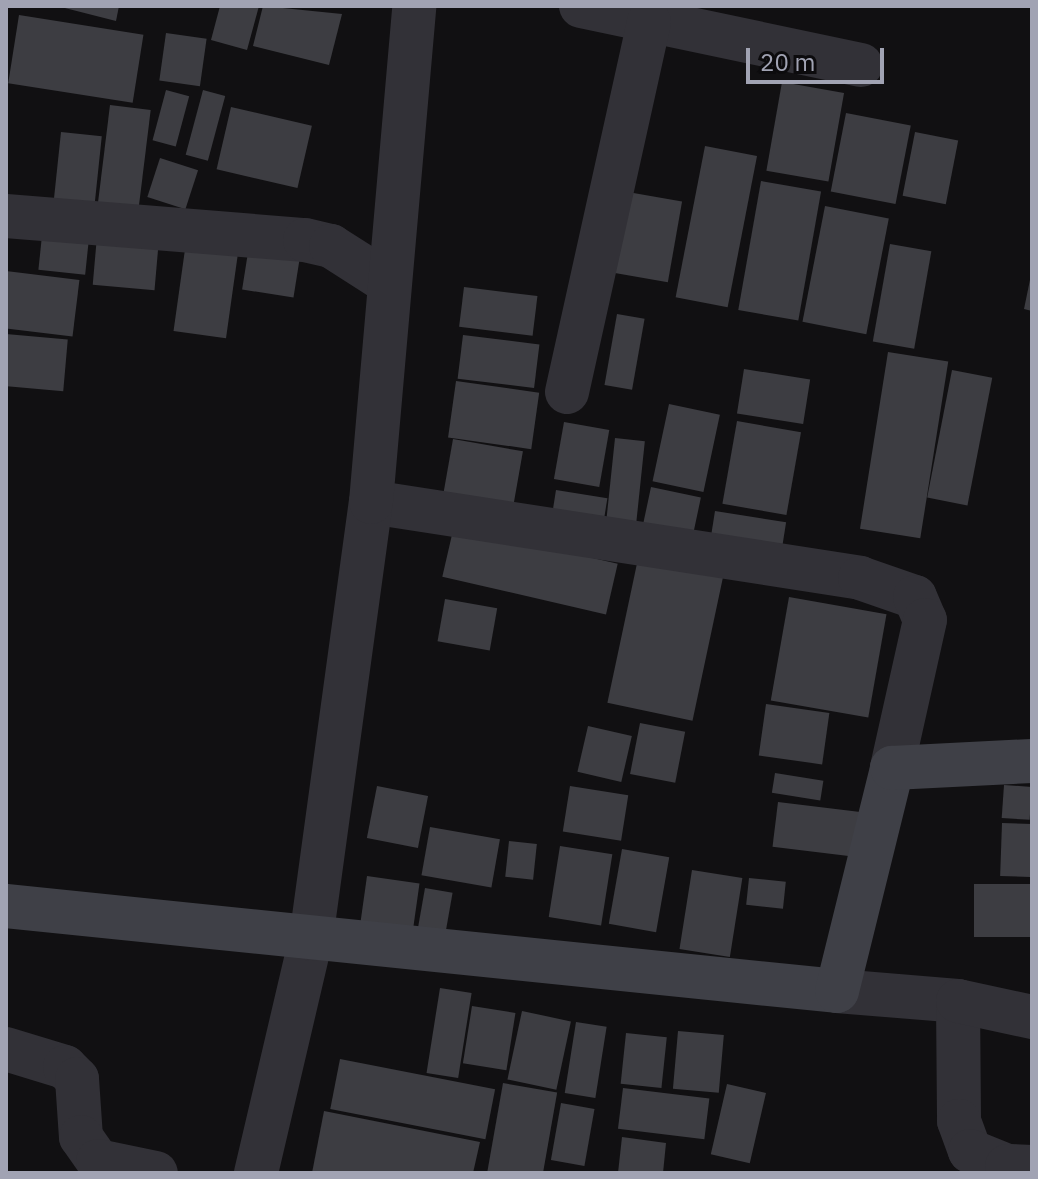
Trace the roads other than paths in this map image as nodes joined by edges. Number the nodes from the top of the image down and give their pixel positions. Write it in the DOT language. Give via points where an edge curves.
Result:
graph roads {
  1 [pos="414,6"];
  2 [pos="581,6"];
  3 [pos="649,22"];
  4 [pos="861,65"];
  5 [pos="6,216"];
  6 [pos="389,283"];
  7 [pos="567,392"];
  8 [pos="371,502"];
  9 [pos="1032,761"];
  10 [pos="892,768"];
  11 [pos="6,906"];
  12 [pos="311,939"];
  13 [pos="837,991"];
  14 [pos="958,1001"];
  15 [pos="1032,1017"];
  16 [pos="6,1049"];
  17 [pos="1032,1167"];
  18 [pos="156,1173"];
  19 [pos="256,1173"];
  1 -- 6 [label="street"];
  2 -- 3 [label="street"];
  3 -- 4 [label="street"];
  3 -- 7 [label="street"];
  5 -- 6 [label="street" via="305,240 331,246"];
  6 -- 8 [label="street"];
  8 -- 10 [label="street" via="860,578 915,597 925,620"];
  8 -- 12 [label="street"];
  9 -- 10 [label="street"];
  10 -- 13 [label="street"];
  11 -- 12 [label="street"];
  12 -- 13 [label="street"];
  12 -- 19 [label="street"];
  13 -- 14 [label="street"];
  14 -- 15 [label="street"];
  14 -- 17 [label="street" via="959,1121 970,1151 1007,1166"];
  16 -- 18 [label="street" via="77,1079 81,1137 98,1161"];
}
